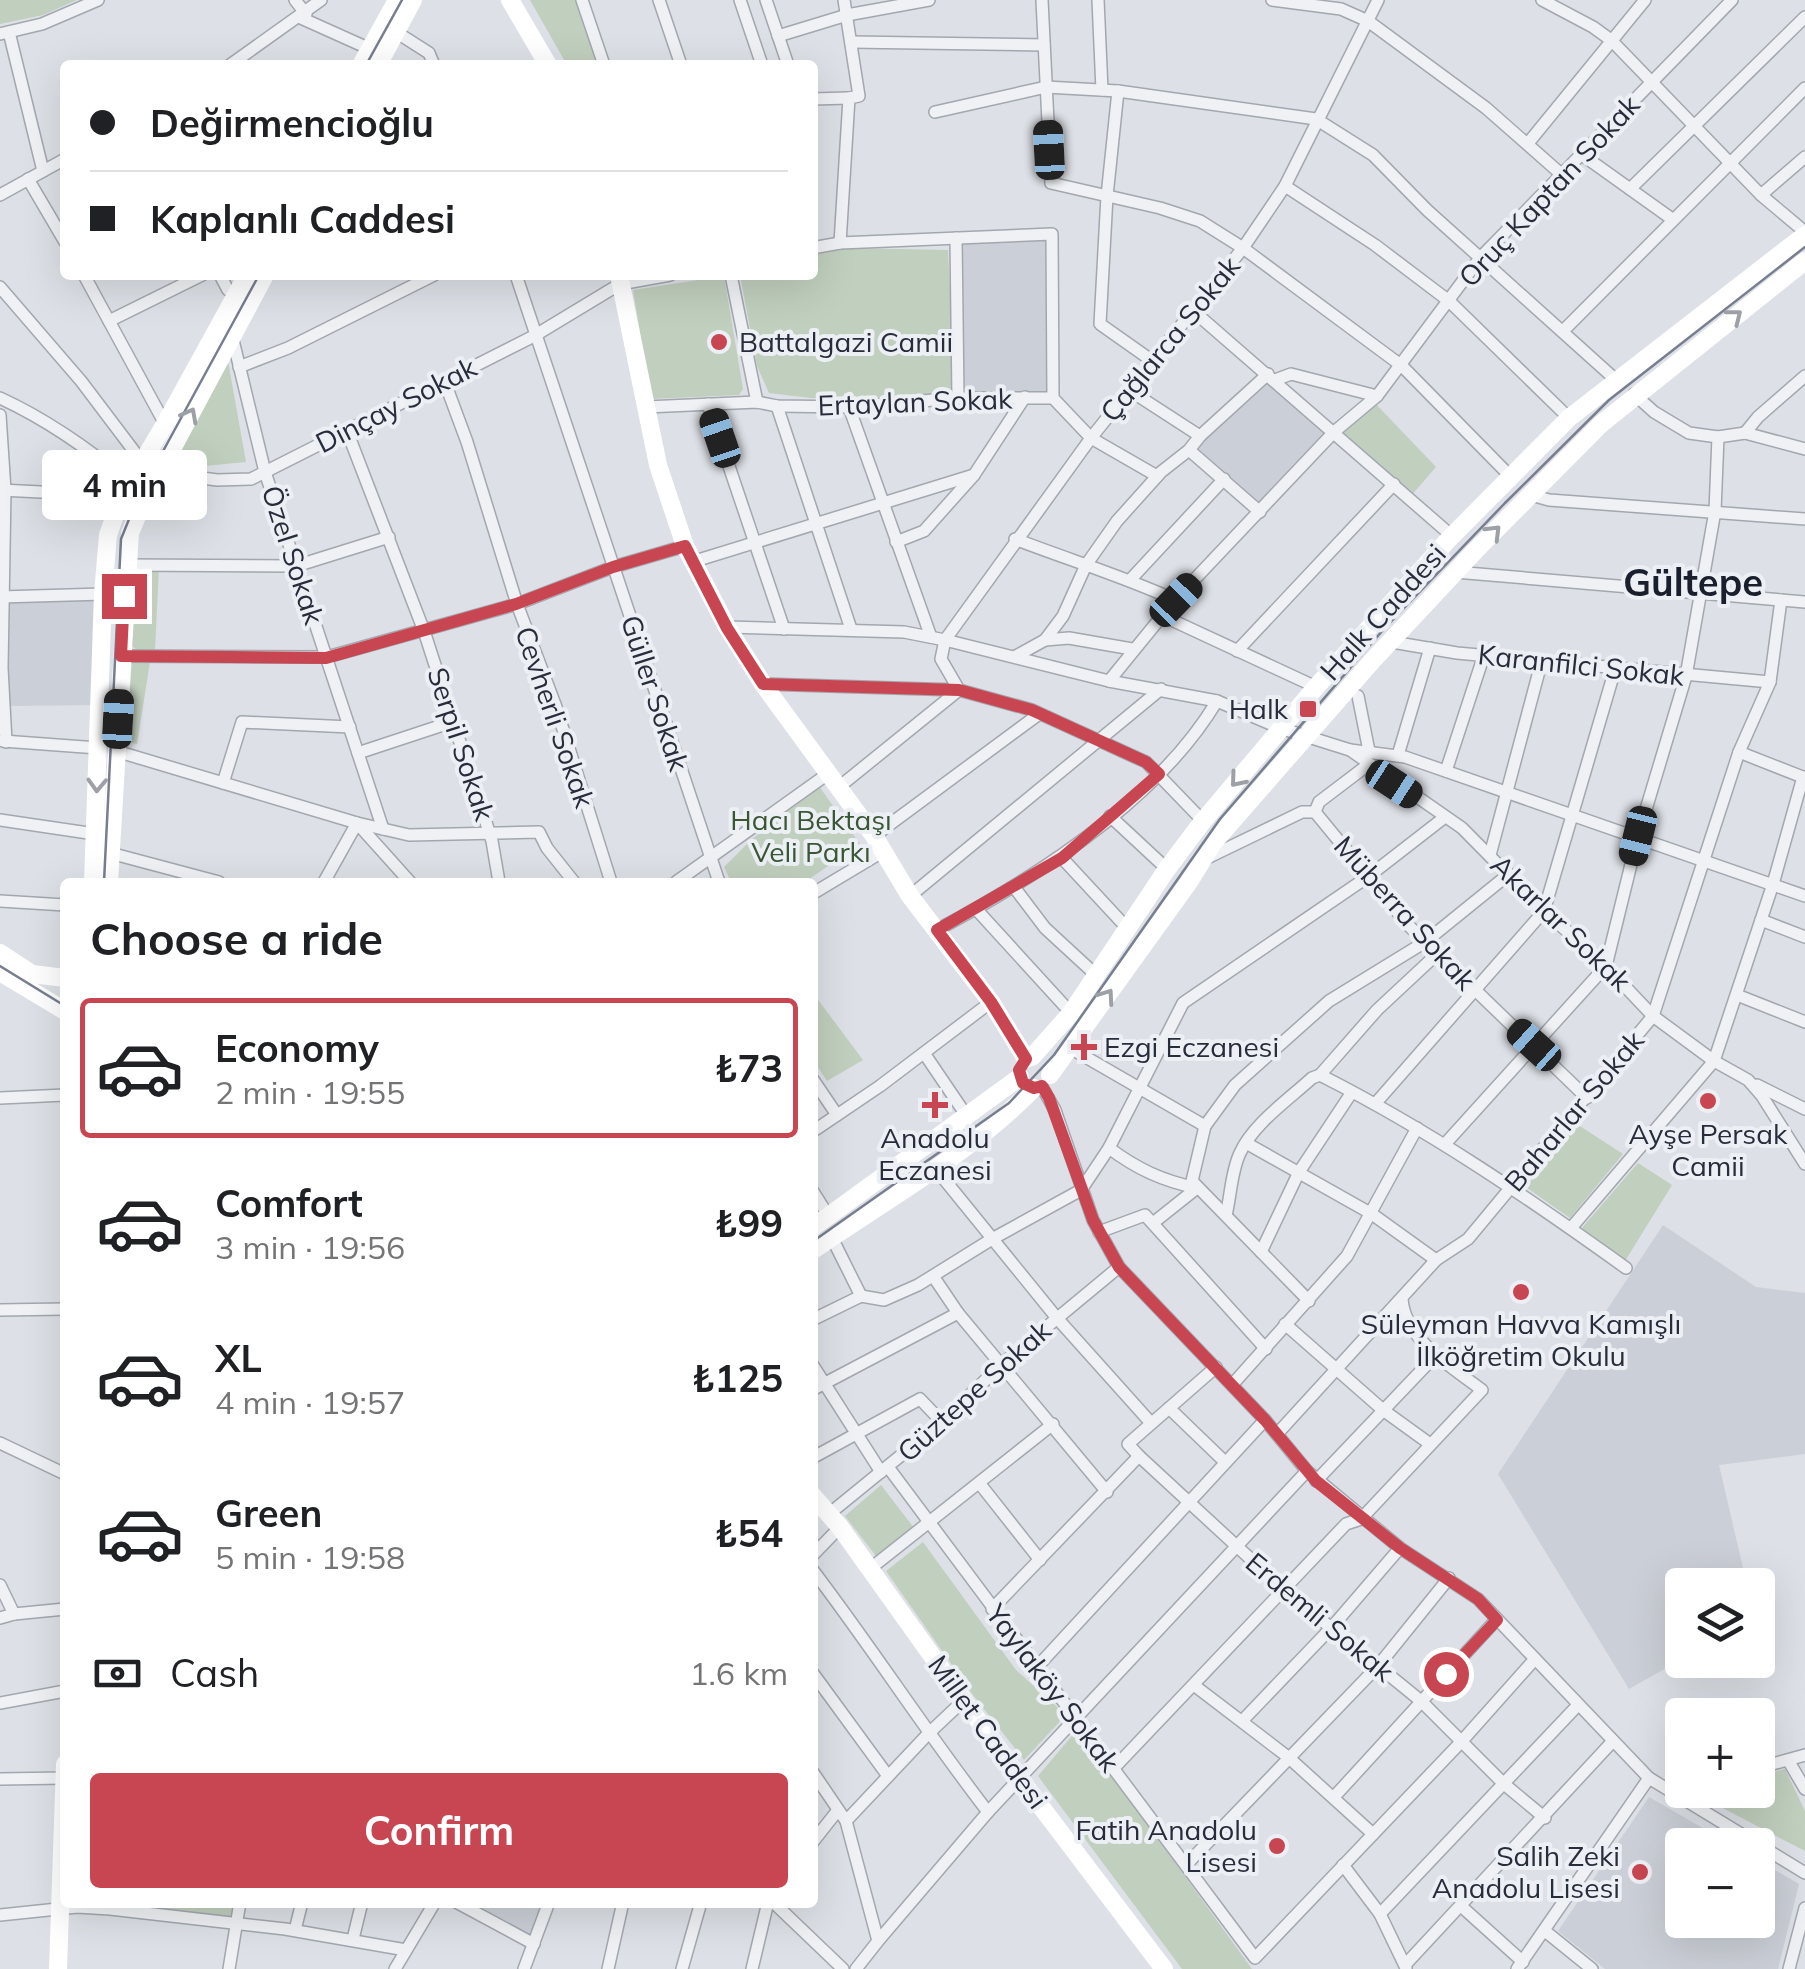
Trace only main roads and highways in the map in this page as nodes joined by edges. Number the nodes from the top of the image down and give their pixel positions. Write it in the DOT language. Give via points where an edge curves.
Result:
graph roads {
  1 [pos="396,0"];
  2 [pos="413,0"];
  3 [pos="510,0"];
  4 [pos="370,60"];
  5 [pos="545,60"];
  6 [pos="1805,234"];
  7 [pos="1805,261"];
  8 [pos="244,280"];
  9 [pos="262,280"];
  10 [pos="619,280"];
  11 [pos="151,467"];
  12 [pos="107,750"];
  13 [pos="93,878"];
  14 [pos="109,878"];
  15 [pos="0,953"];
  16 [pos="0,972"];
  17 [pos="32,974"];
  18 [pos="60,977"];
  19 [pos="60,989"];
  20 [pos="60,1008"];
  21 [pos="1034,1074"];
  22 [pos="818,1224"];
  23 [pos="818,1247"];
  24 [pos="818,1502"];
  25 [pos="60,1908"];
  26 [pos="58,1969"];
  27 [pos="1164,1969"];
  1 -- 4 [label="main road"];
  2 -- 4 [label="main road"];
  3 -- 5 [label="main road"];
  6 -- 21 [label="main road, Halk Caddesi, one-way" via="1569,418 1452,536 1203,822"];
  21 -- 7 [label="main road, Halk Caddesi, one-way" via="1070,1048 1233,818 1455,572 1634,394"];
  8 -- 11 [label="main road" via="166,424"];
  11 -- 9 [label="main road, one-way"];
  10 -- 21 [label="main road" via="658,466 690,554 727,628 910,896 991,1002"];
  11 -- 12 [label="main road" via="130,533"];
  11 -- 12 [label="main road" via="126,490 108,535 102,594"];
  12 -- 13 [label="main road, one-way"];
  12 -- 14 [label="main road"];
  15 -- 17 [label="main road"];
  16 -- 20 [label="main road"];
  17 -- 18 [label="main road"];
  17 -- 19 [label="main road"];
  21 -- 22 [label="main road, Halk Caddesi"];
  21 -- 23 [label="main road, Halk Caddesi" via="1007,1116"];
  24 -- 27 [label="main road, Millet Caddesi"];
  25 -- 26 [label="main road"];
}
